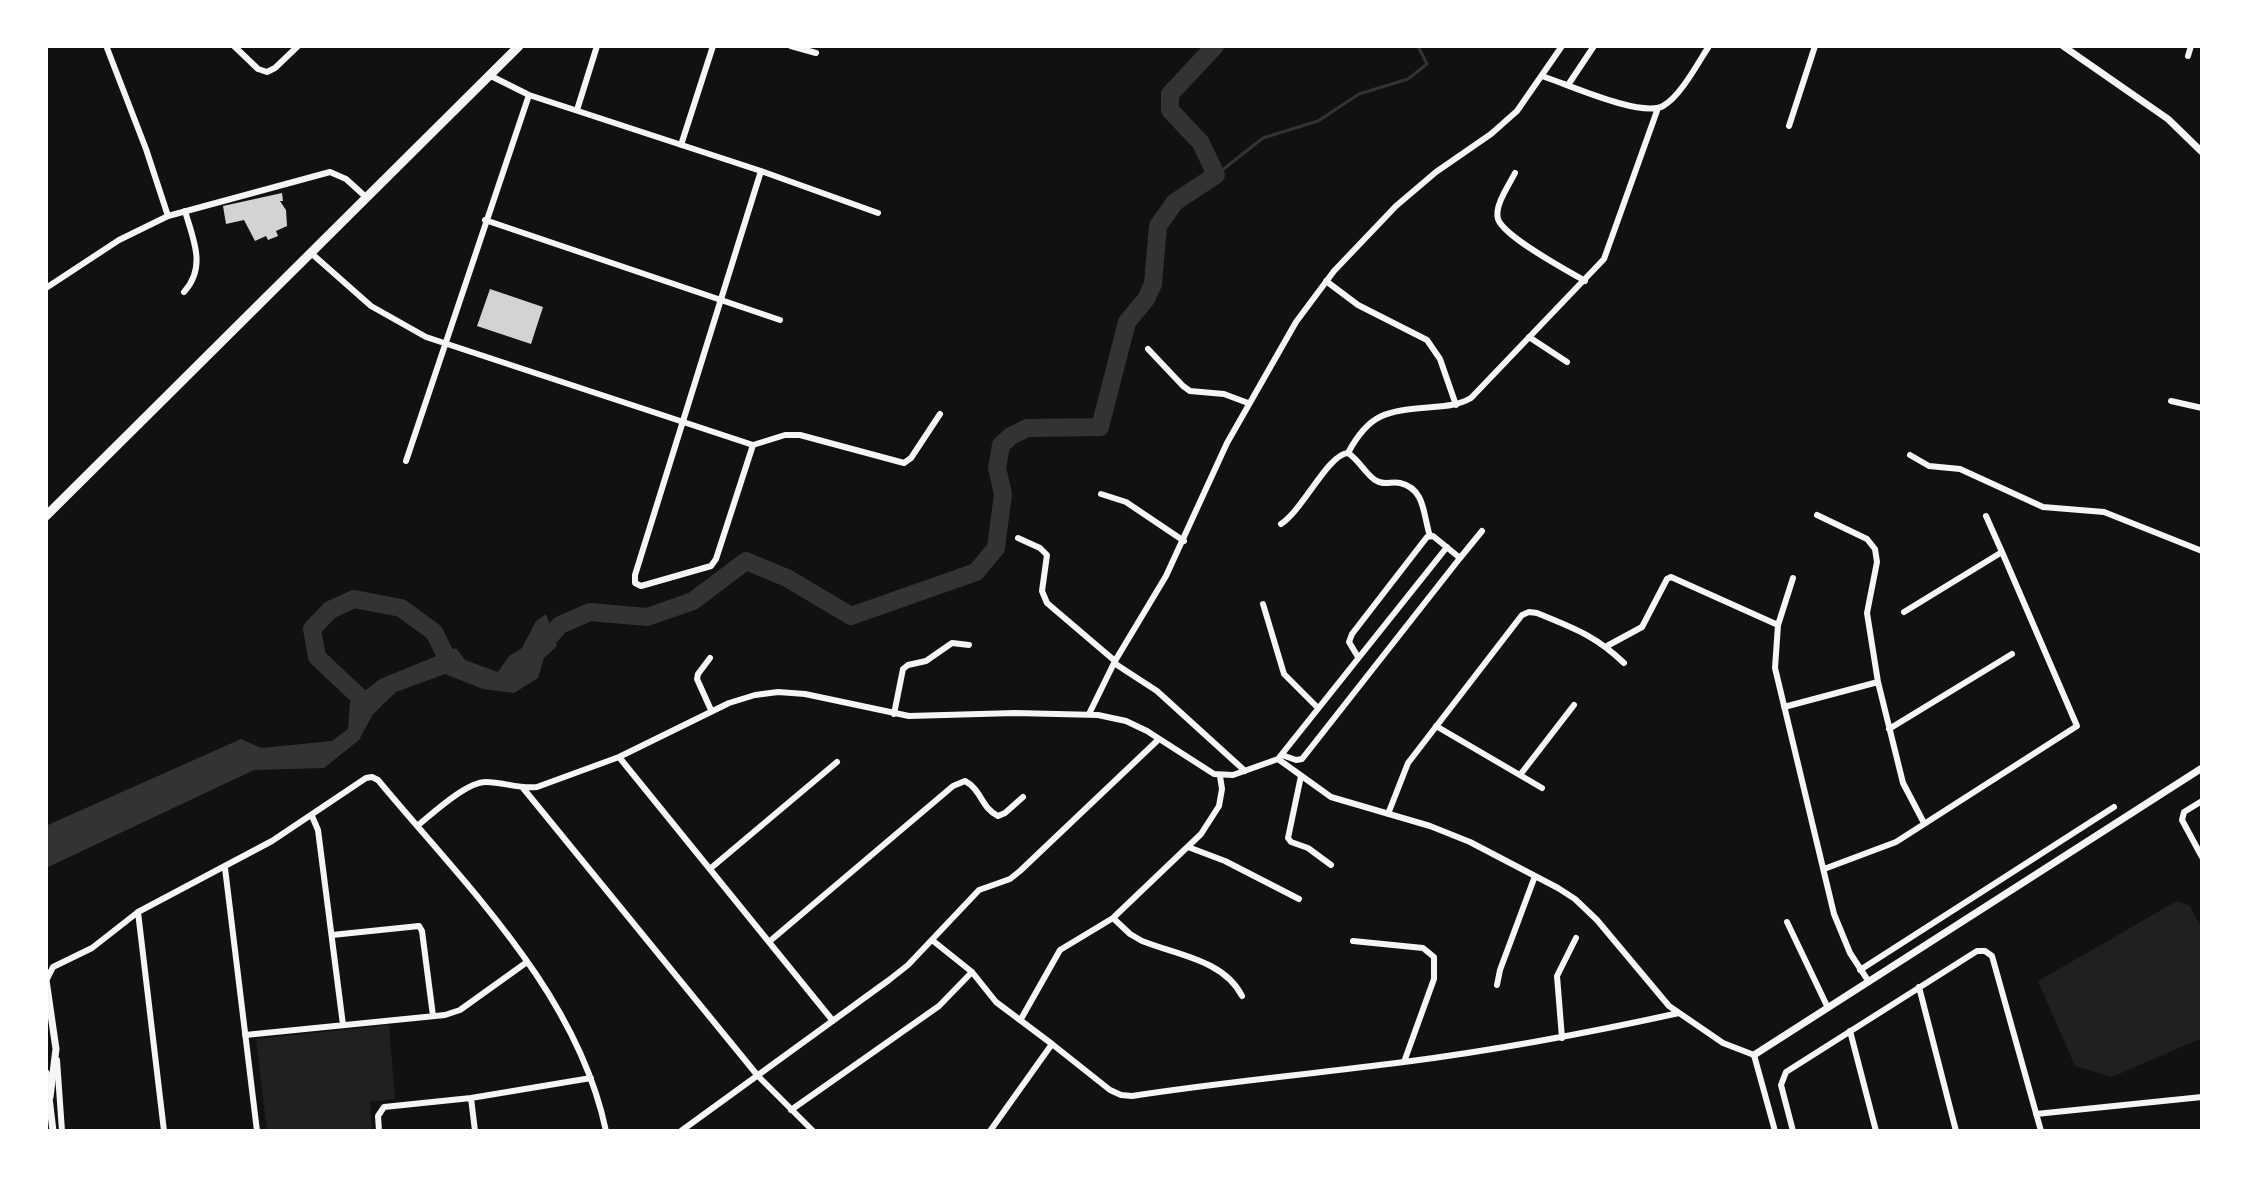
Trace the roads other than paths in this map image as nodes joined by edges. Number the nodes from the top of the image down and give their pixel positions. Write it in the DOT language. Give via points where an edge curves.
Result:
graph roads {
  1 [pos="234,46"];
  2 [pos="298,46"];
  3 [pos="519,46"];
  4 [pos="597,46"];
  5 [pos="713,46"];
  6 [pos="791,46"];
  7 [pos="1562,46"];
  8 [pos="1594,46"];
  9 [pos="1709,46"];
  10 [pos="1815,46"];
  11 [pos="2191,46"];
  12 [pos="2068,47"];
  13 [pos="107,48"];
  14 [pos="816,53"];
  15 [pos="2188,56"];
  16 [pos="491,76"];
  17 [pos="1542,76"];
  18 [pos="1568,85"];
  19 [pos="529,95"];
  20 [pos="1658,108"];
  21 [pos="577,110"];
  22 [pos="1789,126"];
  23 [pos="681,145"];
  24 [pos="2202,152"];
  25 [pos="761,171"];
  26 [pos="1515,173"];
  27 [pos="367,198"];
  28 [pos="185,211"];
  29 [pos="878,213"];
  30 [pos="168,216"];
  31 [pos="485,220"];
  32 [pos="311,253"];
  33 [pos="1326,281"];
  34 [pos="1585,281"];
  35 [pos="46,288"];
  36 [pos="184,292"];
  37 [pos="722,301"];
  38 [pos="780,320"];
  39 [pos="1529,337"];
  40 [pos="443,343"];
  41 [pos="1148,349"];
  42 [pos="1567,362"];
  43 [pos="2171,401"];
  44 [pos="1248,403"];
  45 [pos="1456,405"];
  46 [pos="2202,408"];
  47 [pos="940,414"];
  48 [pos="683,423"];
  49 [pos="753,445"];
  50 [pos="1348,453"];
  51 [pos="1910,455"];
  52 [pos="406,461"];
  53 [pos="1101,494"];
  54 [pos="1817,515"];
  55 [pos="46,516"];
  56 [pos="1986,516"];
  57 [pos="1281,524"];
  58 [pos="1482,531"];
  59 [pos="1430,536"];
  60 [pos="1018,538"];
  61 [pos="1184,541"];
  62 [pos="1447,547"];
  63 [pos="2202,551"];
  64 [pos="2002,552"];
  65 [pos="1460,558"];
  66 [pos="1793,578"];
  67 [pos="1263,604"];
  68 [pos="1904,612"];
  69 [pos="1778,625"];
  70 [pos="969,645"];
  71 [pos="1607,646"];
  72 [pos="2012,654"];
  73 [pos="1358,657"];
  74 [pos="710,658"];
  75 [pos="1115,662"];
  76 [pos="1624,663"];
  77 [pos="1878,682"];
  78 [pos="1574,705"];
  79 [pos="1784,707"];
  80 [pos="1318,708"];
  81 [pos="711,710"];
  82 [pos="894,714"];
  83 [pos="1089,714"];
  84 [pos="1436,726"];
  85 [pos="1889,729"];
  86 [pos="1159,739"];
  87 [pos="619,757"];
  88 [pos="1280,757"];
  89 [pos="837,762"];
  90 [pos="2202,768"];
  91 [pos="1245,771"];
  92 [pos="1520,775"];
  93 [pos="1220,776"];
  94 [pos="1301,776"];
  95 [pos="523,788"];
  96 [pos="1542,788"];
  97 [pos="1023,797"];
  98 [pos="2202,801"];
  99 [pos="2114,807"];
  100 [pos="1388,814"];
  101 [pos="312,816"];
  102 [pos="1924,823"];
  103 [pos="417,826"];
  104 [pos="1188,847"];
  105 [pos="2202,857"];
  106 [pos="1331,865"];
  107 [pos="225,868"];
  108 [pos="711,868"];
  109 [pos="1824,869"];
  110 [pos="1535,876"];
  111 [pos="1299,899"];
  112 [pos="138,912"];
  113 [pos="1113,918"];
  114 [pos="1787,922"];
  115 [pos="332,935"];
  116 [pos="1576,938"];
  117 [pos="932,940"];
  118 [pos="770,941"];
  119 [pos="1353,941"];
  120 [pos="527,962"];
  121 [pos="1860,970"];
  122 [pos="972,972"];
  123 [pos="46,980"];
  124 [pos="1869,982"];
  125 [pos="1497,985"];
  126 [pos="1919,987"];
  127 [pos="1242,996"];
  128 [pos="1828,1008"];
  129 [pos="1679,1013"];
  130 [pos="433,1016"];
  131 [pos="1021,1019"];
  132 [pos="833,1021"];
  133 [pos="343,1025"];
  134 [pos="1850,1031"];
  135 [pos="245,1035"];
  136 [pos="1562,1038"];
  137 [pos="1052,1044"];
  138 [pos="56,1049"];
  139 [pos="1754,1055"];
  140 [pos="1404,1062"];
  141 [pos="46,1073"];
  142 [pos="758,1076"];
  143 [pos="591,1078"];
  144 [pos="50,1097"];
  145 [pos="2202,1097"];
  146 [pos="471,1098"];
  147 [pos="791,1110"];
  148 [pos="2036,1114"];
  149 [pos="53,1131"];
  150 [pos="62,1131"];
  151 [pos="164,1131"];
  152 [pos="257,1131"];
  153 [pos="379,1131"];
  154 [pos="475,1131"];
  155 [pos="606,1131"];
  156 [pos="681,1131"];
  157 [pos="813,1131"];
  158 [pos="990,1131"];
  159 [pos="1775,1131"];
  160 [pos="1793,1131"];
  161 [pos="1876,1131"];
  162 [pos="1956,1131"];
  163 [pos="2041,1131"];
  1 -- 2 [label="street" via="267,72"];
  3 -- 16 [label="main road"];
  4 -- 21 [label="street"];
  5 -- 23 [label="street"];
  6 -- 14 [label="street"];
  7 -- 17 [label="street"];
  8 -- 18 [label="street"];
  9 -- 20 [label="street" via="1674,97"];
  10 -- 22 [label="street"];
  11 -- 15 [label="street"];
  12 -- 24 [label="street" via="2168,119"];
  13 -- 30 [label="street"];
  16 -- 19 [label="street"];
  16 -- 27 [label="main road"];
  17 -- 18 [label="street"];
  17 -- 33 [label="street" via="1504,123 1418,187"];
  18 -- 20 [label="street" via="1634,107"];
  19 -- 21 [label="street"];
  19 -- 31 [label="street"];
  20 -- 34 [label="street" via="1604,259"];
  21 -- 23 [label="street"];
  23 -- 25 [label="street"];
  25 -- 29 [label="street"];
  25 -- 37 [label="street"];
  26 -- 34 [label="street" via="1498,208 1501,225"];
  27 -- 28 [label="street" via="330,172"];
  27 -- 32 [label="main road"];
  28 -- 30 [label="street"];
  28 -- 36 [label="street" via="198,258"];
  30 -- 35 [label="street" via="119,240"];
  31 -- 37 [label="street"];
  31 -- 40 [label="street"];
  32 -- 40 [label="street" via="371,306"];
  32 -- 55 [label="main road"];
  33 -- 44 [label="street"];
  33 -- 45 [label="street" via="1365,309 1427,340 1440,359"];
  34 -- 39 [label="street"];
  37 -- 38 [label="street"];
  37 -- 48 [label="street"];
  39 -- 42 [label="street"];
  39 -- 45 [label="street" via="1471,398"];
  40 -- 48 [label="street"];
  40 -- 52 [label="street"];
  41 -- 44 [label="street" via="1190,391"];
  43 -- 46 [label="street"];
  44 -- 61 [label="street"];
  45 -- 50 [label="street" via="1384,415 1358,433"];
  47 -- 49 [label="street" via="904,463 800,435"];
  48 -- 49 [label="street"];
  48 -- 49 [label="street" via="635,575 638,585 711,566"];
  50 -- 57 [label="street" via="1337,456 1299,509"];
  50 -- 59 [label="street" via="1373,479 1413,489 1424,505"];
  51 -- 63 [label="street" via="1929,466 1960,469 2043,507 2104,512"];
  53 -- 61 [label="street" via="1126,502"];
  54 -- 77 [label="street" via="1867,539 1875,549 1867,613"];
  56 -- 64 [label="street"];
  58 -- 65 [label="street"];
  59 -- 62 [label="street"];
  59 -- 73 [label="street" via="1352,634 1349,642"];
  60 -- 75 [label="street" via="1047,555 1042,591 1047,603"];
  61 -- 75 [label="street"];
  62 -- 65 [label="street"];
  62 -- 73 [label="street"];
  64 -- 68 [label="street"];
  64 -- 102 [label="street" via="2077,726"];
  65 -- 88 [label="street" via="1302,759"];
  66 -- 69 [label="street"];
  67 -- 80 [label="street" via="1284,674"];
  69 -- 71 [label="street" via="1671,577 1642,627"];
  69 -- 79 [label="street" via="1775,668"];
  70 -- 82 [label="street" via="952,643 903,669"];
  71 -- 76 [label="street"];
  71 -- 84 [label="street" via="1529,612 1522,615"];
  72 -- 85 [label="street"];
  73 -- 80 [label="street"];
  74 -- 81 [label="street" via="697,679"];
  75 -- 83 [label="street"];
  75 -- 91 [label="street" via="1157,691"];
  77 -- 79 [label="street"];
  77 -- 85 [label="street"];
  78 -- 92 [label="street"];
  79 -- 109 [label="street"];
  80 -- 88 [label="street"];
  81 -- 82 [label="street" via="778,692"];
  81 -- 87 [label="street"];
  82 -- 83 [label="street"];
  83 -- 86 [label="street" via="1126,721"];
  84 -- 92 [label="street"];
  84 -- 100 [label="street" via="1408,763"];
  85 -- 102 [label="street" via="1903,783"];
  86 -- 93 [label="street"];
  86 -- 117 [label="street" via="1020,871 970,897"];
  87 -- 95 [label="street"];
  87 -- 108 [label="street"];
  88 -- 91 [label="street"];
  88 -- 94 [label="street"];
  89 -- 108 [label="street"];
  90 -- 124 [label="street"];
  91 -- 93 [label="street"];
  92 -- 96 [label="street"];
  93 -- 104 [label="street" via="1219,806"];
  94 -- 100 [label="street" via="1331,797"];
  94 -- 106 [label="street" via="1288,838"];
  95 -- 103 [label="street" via="473,785"];
  95 -- 142 [label="street"];
  97 -- 118 [label="street" via="998,816 971,784 953,786"];
  98 -- 105 [label="street" via="2184,812 2182,820"];
  99 -- 121 [label="street"];
  100 -- 110 [label="street" via="1470,842"];
  101 -- 103 [label="street" via="372,777"];
  101 -- 107 [label="street"];
  101 -- 115 [label="street"];
  102 -- 109 [label="street" via="1896,842"];
  103 -- 120 [label="street"];
  104 -- 111 [label="street"];
  104 -- 113 [label="street"];
  107 -- 112 [label="street"];
  107 -- 135 [label="street"];
  108 -- 118 [label="street"];
  109 -- 121 [label="street" via="1841,934"];
  110 -- 125 [label="street"];
  110 -- 129 [label="street" via="1575,899"];
  112 -- 123 [label="street" via="92,948 53,967"];
  112 -- 151 [label="street"];
  113 -- 127 [label="street" via="1142,941 1219,970"];
  113 -- 131 [label="street" via="1060,950"];
  114 -- 128 [label="street"];
  115 -- 130 [label="street" via="419,926"];
  115 -- 133 [label="street"];
  116 -- 136 [label="street" via="1557,976"];
  117 -- 122 [label="street"];
  117 -- 132 [label="street"];
  118 -- 132 [label="street"];
  119 -- 140 [label="street" via="1419,947 1434,957 1434,979"];
  120 -- 130 [label="street" via="460,1010"];
  120 -- 143 [label="street"];
  121 -- 124 [label="street"];
  122 -- 131 [label="street" via="996,1002"];
  122 -- 147 [label="street" via="939,1006"];
  123 -- 138 [label="street"];
  124 -- 128 [label="street"];
  126 -- 134 [label="street"];
  126 -- 148 [label="street" via="1977,951 1992,956"];
  126 -- 162 [label="street"];
  128 -- 139 [label="street"];
  129 -- 136 [label="street"];
  129 -- 139 [label="street" via="1723,1043"];
  130 -- 133 [label="street"];
  131 -- 137 [label="street"];
  132 -- 142 [label="street"];
  133 -- 135 [label="street"];
  134 -- 160 [label="street" via="1782,1077"];
  134 -- 161 [label="street"];
  135 -- 152 [label="street"];
  136 -- 140 [label="street"];
  137 -- 140 [label="street" via="1110,1090 1132,1096"];
  137 -- 158 [label="street"];
  138 -- 144 [label="street"];
  138 -- 150 [label="street"];
  139 -- 159 [label="street"];
  141 -- 144 [label="street"];
  142 -- 147 [label="street"];
  142 -- 156 [label="street"];
  143 -- 146 [label="street"];
  143 -- 155 [label="street"];
  144 -- 149 [label="street"];
  145 -- 148 [label="street"];
  146 -- 153 [label="street" via="384,1107 378,1116"];
  146 -- 154 [label="street"];
  147 -- 157 [label="street"];
  148 -- 163 [label="street"];
}
